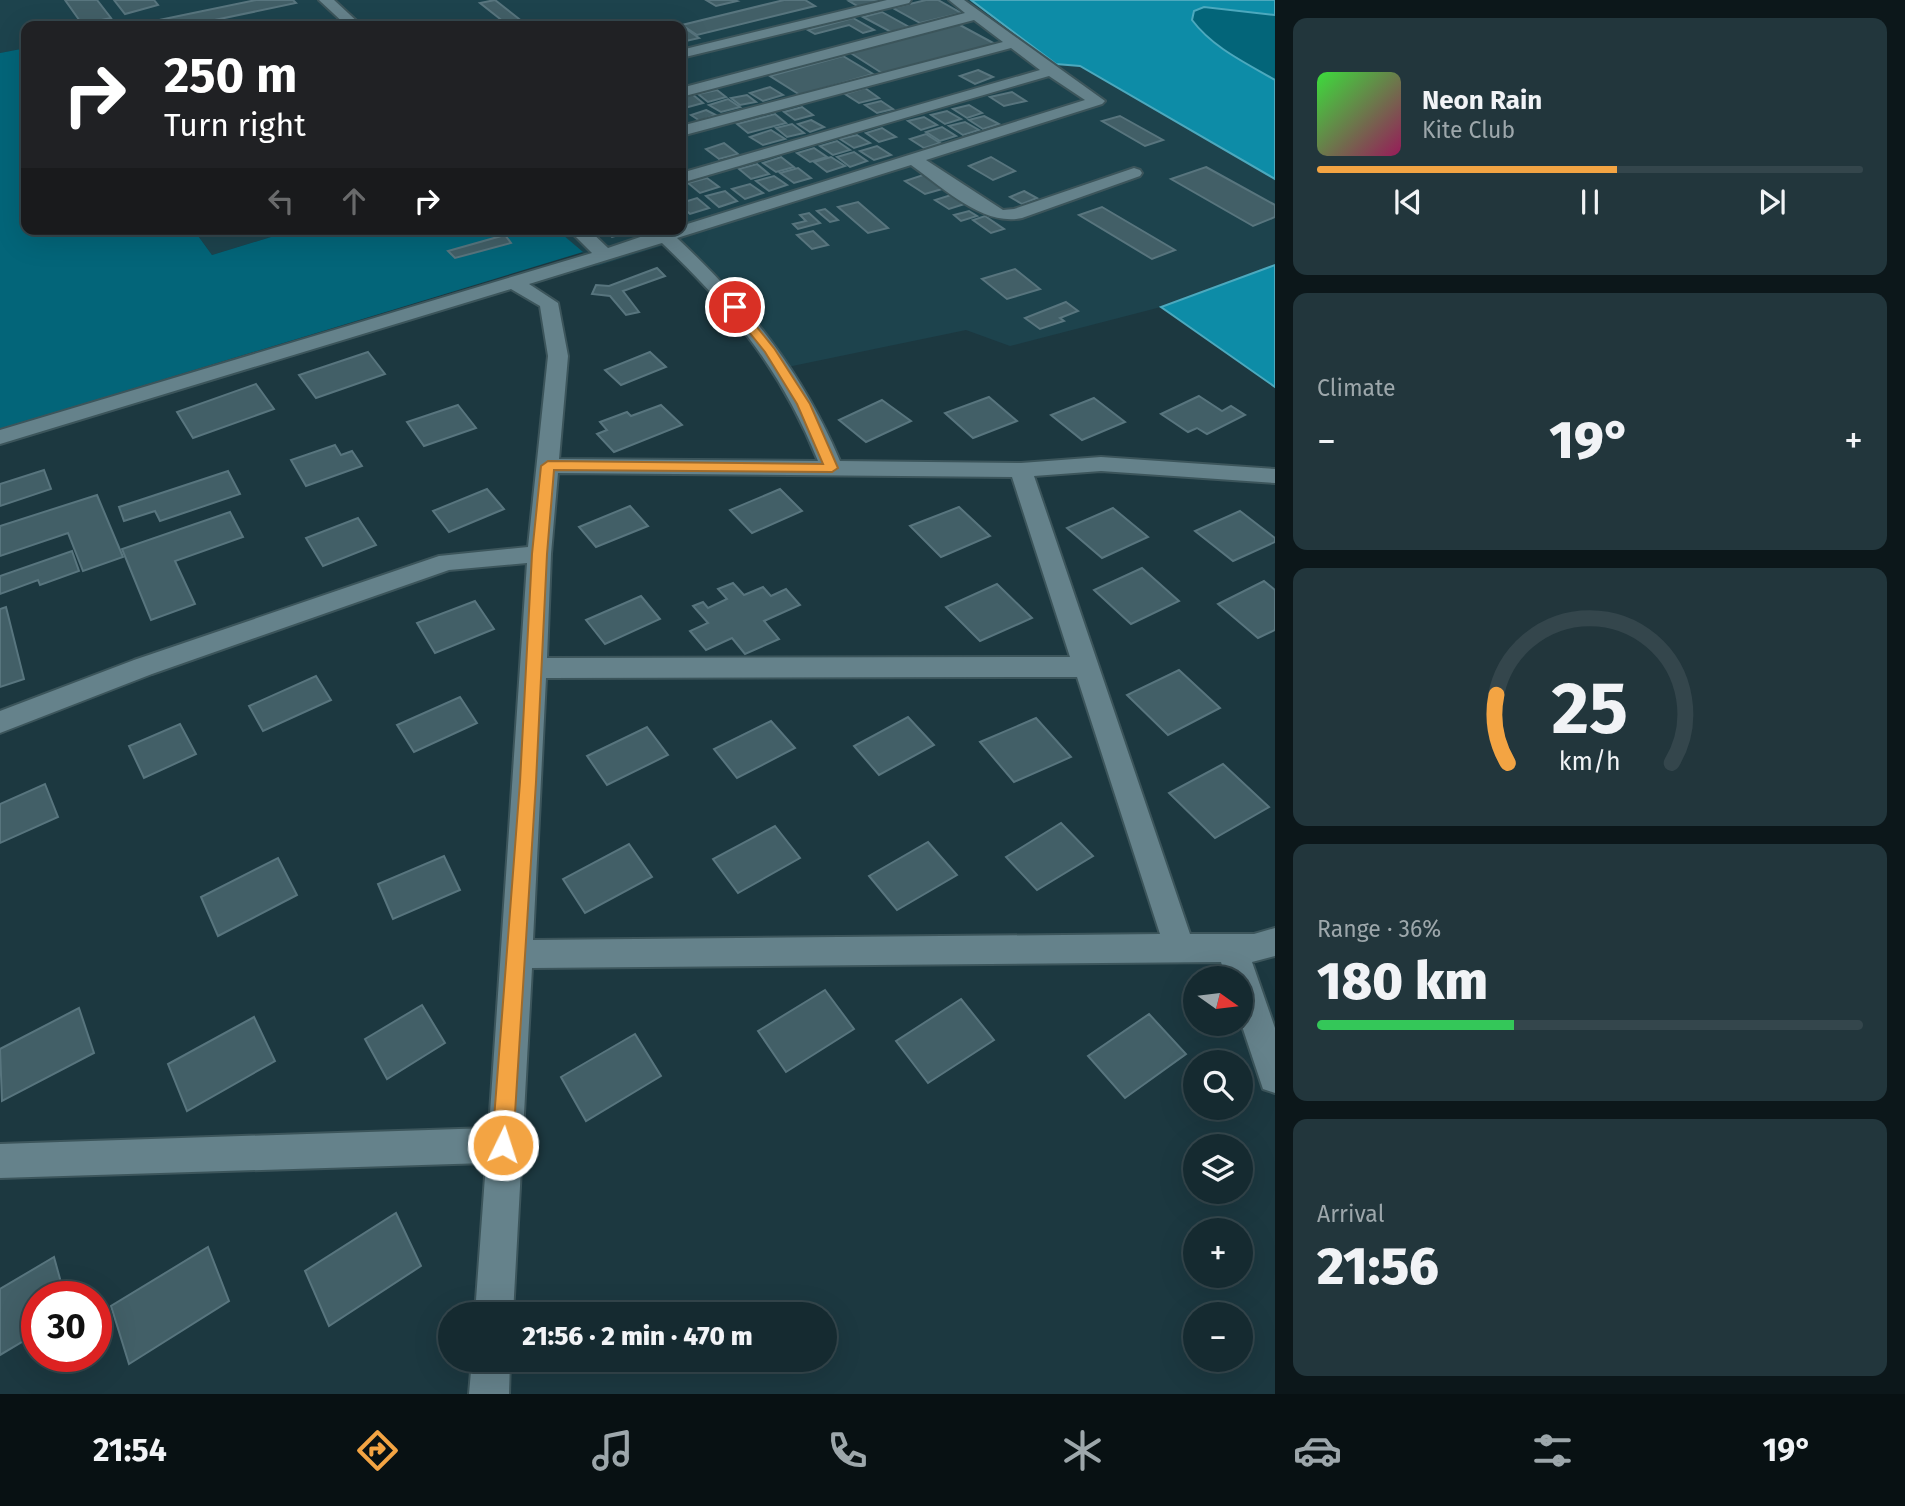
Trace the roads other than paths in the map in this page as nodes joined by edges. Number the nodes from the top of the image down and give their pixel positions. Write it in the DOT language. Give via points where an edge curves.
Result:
graph roads {
  1 [pos="326,0"];
  2 [pos="904,0"];
  3 [pos="956,0"];
  4 [pos="975,15"];
  5 [pos="349,21"];
  6 [pos="1014,43"];
  7 [pos="686,53"];
  8 [pos="1051,71"];
  9 [pos="686,92"];
  10 [pos="686,130"];
  11 [pos="912,158"];
  12 [pos="1134,173"];
  13 [pos="686,177"];
  14 [pos="686,228"];
  15 [pos="583,235"];
  16 [pos="664,235"];
  17 [pos="605,255"];
  18 [pos="514,283"];
  19 [pos="0,438"];
  20 [pos="548,466"];
  21 [pos="832,468"];
  22 [pos="1021,470"];
  23 [pos="1274,477"];
  24 [pos="539,554"];
  25 [pos="1085,667"];
  26 [pos="534,668"];
  27 [pos="0,722"];
  28 [pos="1275,942"];
  29 [pos="1232,948"];
  30 [pos="1180,949"];
  31 [pos="516,954"];
  32 [pos="1275,1077"];
  33 [pos="503,1145"];
  34 [pos="0,1161"];
  35 [pos="495,1302"];
  36 [pos="490,1372"];
  37 [pos="489,1394"];
  1 -- 5 [label="street"];
  2 -- 7 [label="street"];
  3 -- 4 [label="street"];
  4 -- 6 [label="street"];
  4 -- 9 [label="street"];
  6 -- 8 [label="street"];
  6 -- 10 [label="street"];
  8 -- 11 [label="street" via="1097,101"];
  8 -- 13 [label="street"];
  11 -- 12 [label="street" via="991,212 1003,215"];
  11 -- 14 [label="street"];
  15 -- 17 [label="street"];
  16 -- 17 [label="street"];
  16 -- 21 [label="street" via="718,286 770,351 804,404"];
  17 -- 18 [label="street"];
  18 -- 19 [label="street"];
  18 -- 20 [label="street" via="549,303 558,356"];
  20 -- 21 [label="street"];
  20 -- 24 [label="street"];
  21 -- 22 [label="street"];
  22 -- 23 [label="street" via="1101,464"];
  22 -- 25 [label="street"];
  24 -- 26 [label="street"];
  24 -- 27 [label="street" via="447,562 143,667"];
  25 -- 26 [label="street"];
  25 -- 30 [label="street"];
  26 -- 31 [label="street"];
  28 -- 29 [label="street"];
  29 -- 30 [label="street"];
  29 -- 32 [label="street"];
  30 -- 31 [label="street"];
  31 -- 33 [label="street"];
  33 -- 34 [label="street"];
  33 -- 35 [label="street"];
  36 -- 37 [label="street"];
}
